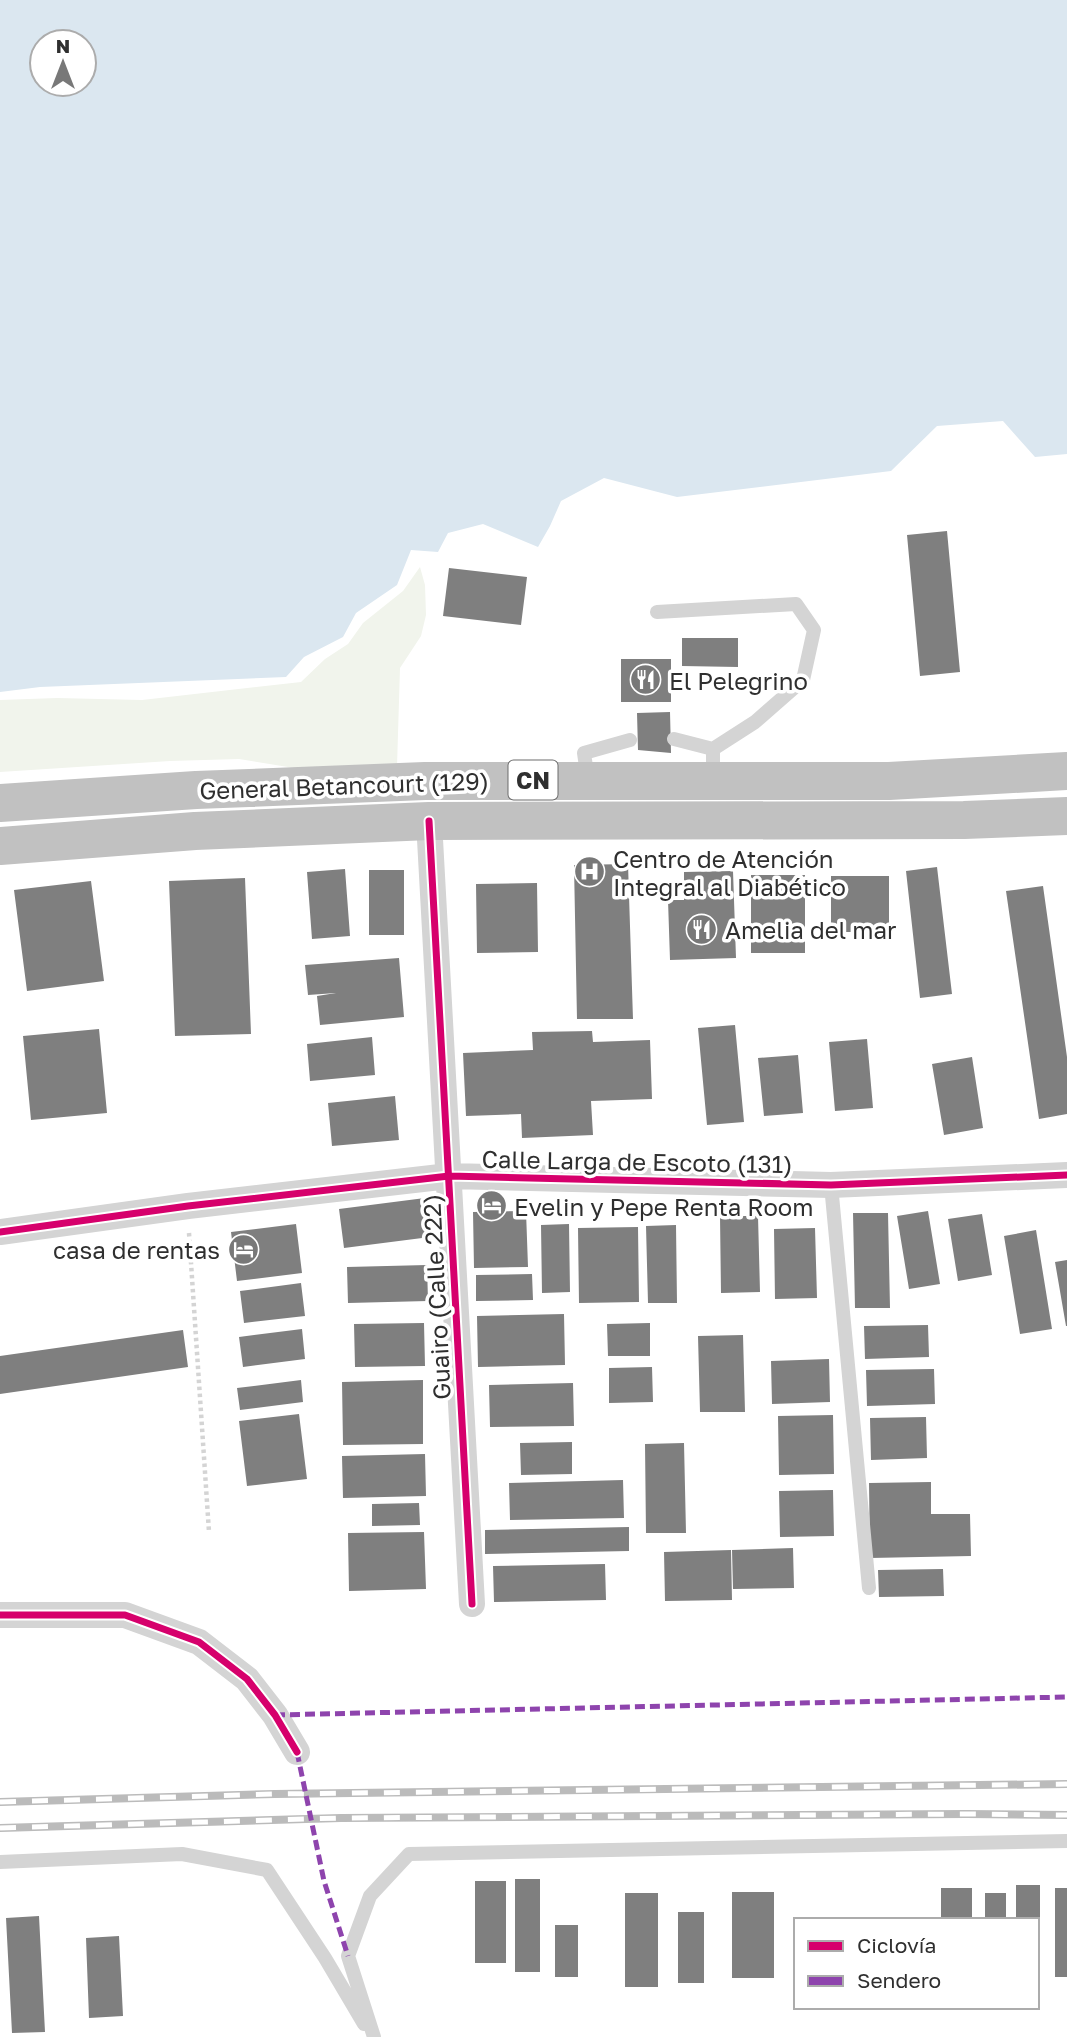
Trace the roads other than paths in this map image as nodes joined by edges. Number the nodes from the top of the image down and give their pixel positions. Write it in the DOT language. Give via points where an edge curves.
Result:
graph roads {
  1 [pos="657,612"];
  2 [pos="630,740"];
  3 [pos="674,740"];
  4 [pos="713,765"];
  5 [pos="1067,771"];
  6 [pos="588,780"];
  7 [pos="0,803"];
  8 [pos="1067,816"];
  9 [pos="429,821"];
  10 [pos="0,846"];
  11 [pos="1067,1175"];
  12 [pos="449,1176"];
  13 [pos="831,1185"];
  14 [pos="0,1232"];
  15 [pos="869,1588"];
  16 [pos="472,1604"];
  17 [pos="0,1615"];
  18 [pos="297,1752"];
  19 [pos="1067,1841"];
  20 [pos="0,1862"];
  21 [pos="373,2037"];
  1 -- 4 [label="lane" via="796,604 814,630 803,680"];
  2 -- 6 [label="lane" via="584,753"];
  3 -- 4 [label="lane"];
  4 -- 5 [label="highway, General Betancourt (129) / CN" via="889,781"];
  4 -- 6 [label="highway, General Betancourt (129) / CN"];
  6 -- 7 [label="highway, General Betancourt (129) / CN" via="425,780"];
  8 -- 9 [label="highway, General Betancourt (129) / CN"];
  9 -- 10 [label="highway, General Betancourt (129) / CN" via="195,831"];
  9 -- 12 [label="street, Guairo (Calle 222)"];
  11 -- 13 [label="street, Calle Larga de Escoto (131)"];
  12 -- 13 [label="street, Calle Larga de Escoto (131)"];
  12 -- 14 [label="street, Calle Larga de Escoto (131)"];
  12 -- 16 [label="street, Guairo (Calle 222)"];
  13 -- 15 [label="lane"];
  17 -- 18 [label="street" via="125,1615 198,1642 247,1679"];
  19 -- 21 [label="lane" via="409,1854 370,1896 348,1956"];
  20 -- 21 [label="lane" via="182,1854 267,1870"];
}
